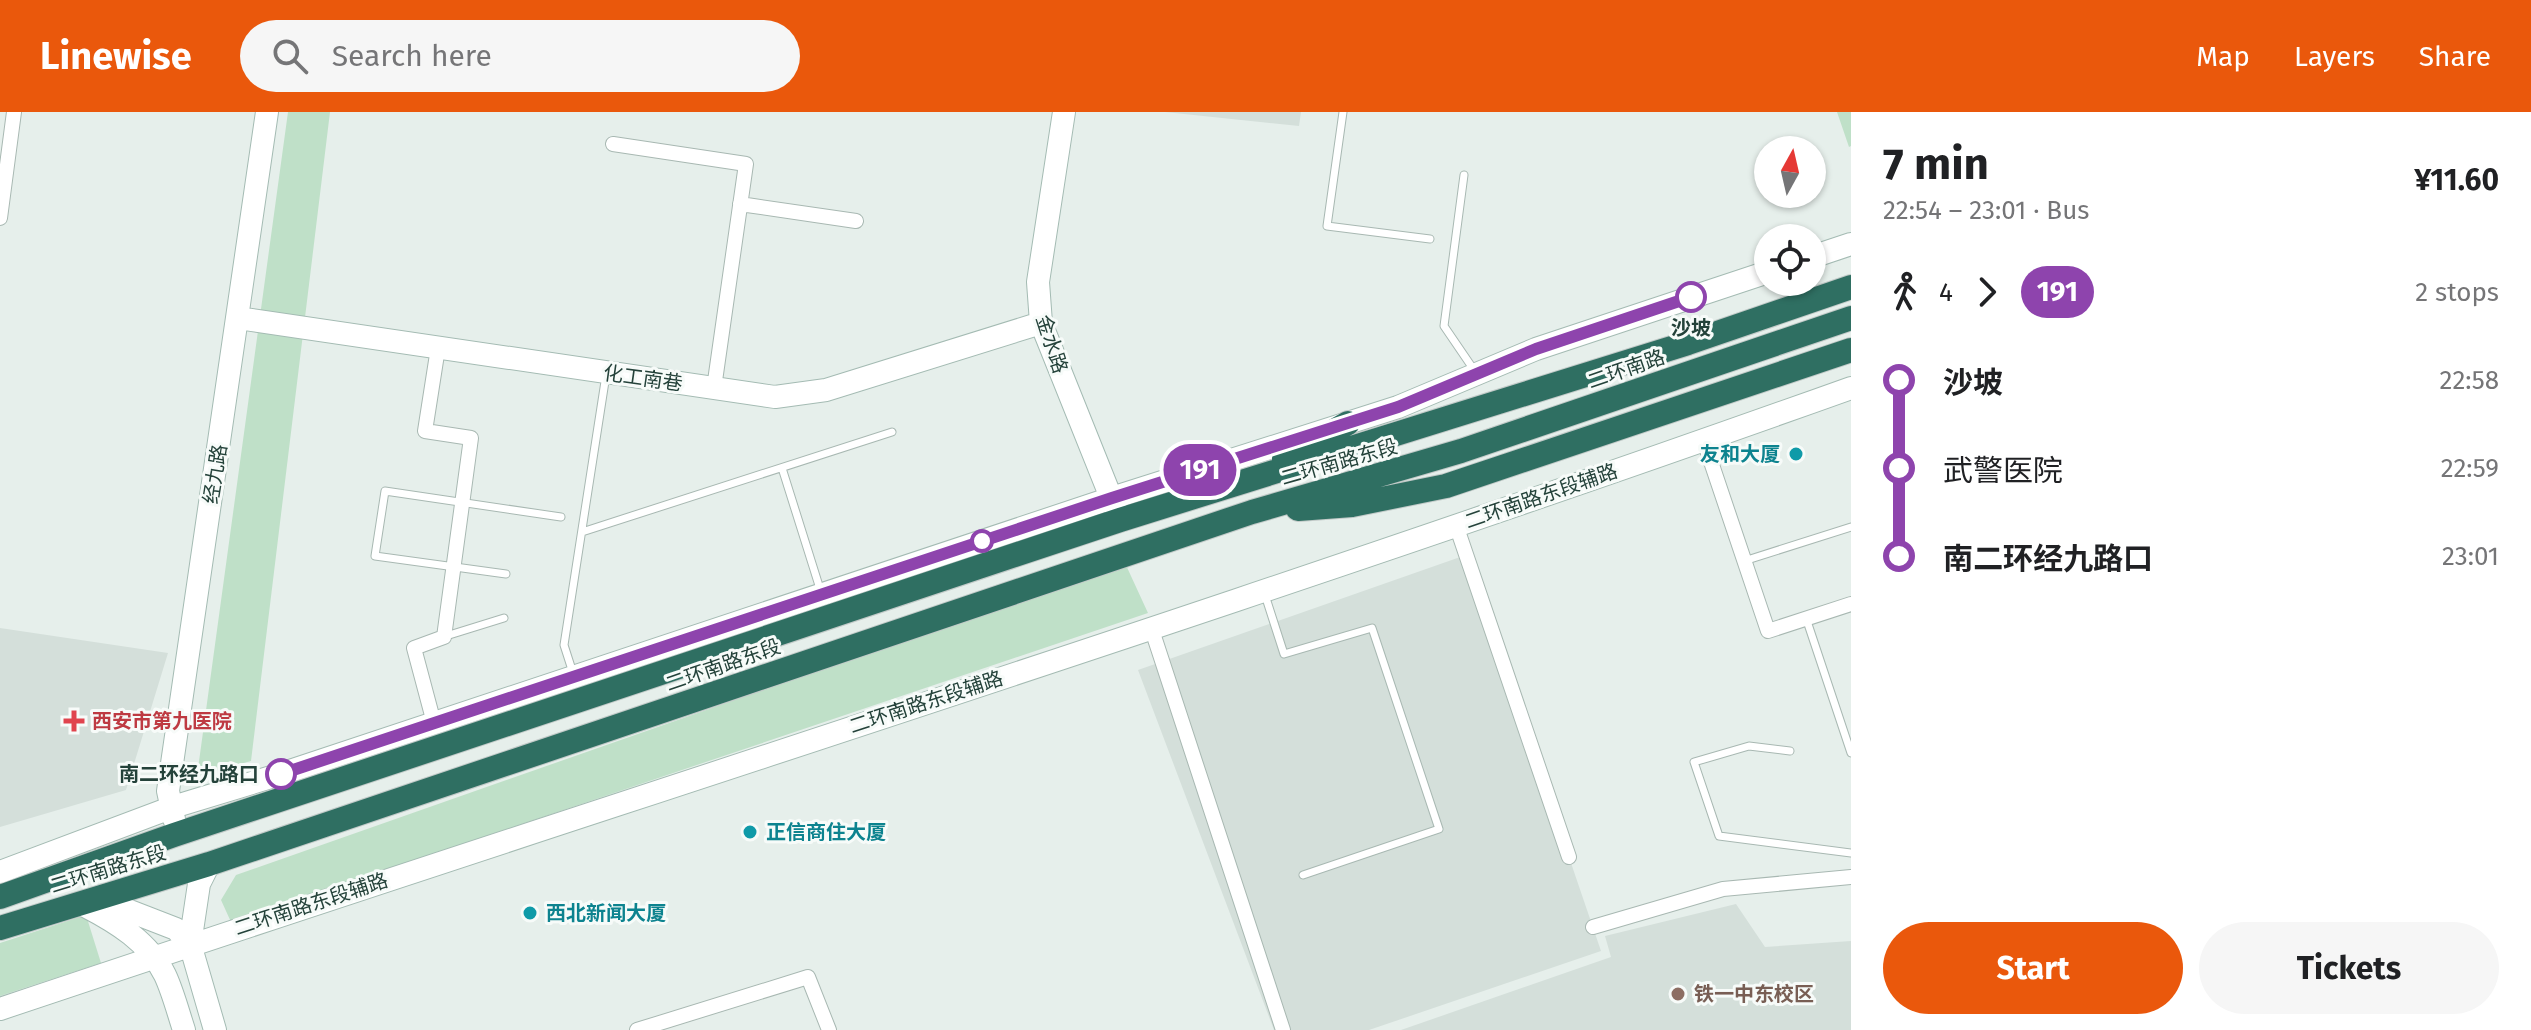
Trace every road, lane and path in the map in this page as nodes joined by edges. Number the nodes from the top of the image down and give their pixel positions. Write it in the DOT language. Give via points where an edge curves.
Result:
graph roads {
  1 [pos="14,112"];
  2 [pos="267,112"];
  3 [pos="1064,112"];
  4 [pos="1343,112"];
  5 [pos="613,144"];
  6 [pos="1464,175"];
  7 [pos="740,204"];
  8 [pos="0,218"];
  9 [pos="856,221"];
  10 [pos="1430,239"];
  11 [pos="1851,244"];
  12 [pos="1826,252"];
  13 [pos="1851,271"];
  14 [pos="1754,277"];
  15 [pos="1851,287"];
  16 [pos="238,318"];
  17 [pos="1851,318"];
  18 [pos="1041,323"];
  19 [pos="1851,340"];
  20 [pos="1688,343"];
  21 [pos="438,348"];
  22 [pos="1761,349"];
  23 [pos="1851,350"];
  24 [pos="607,372"];
  25 [pos="1478,375"];
  26 [pos="714,388"];
  27 [pos="1851,388"];
  28 [pos="1445,419"];
  29 [pos="1348,423"];
  30 [pos="892,432"];
  31 [pos="1704,441"];
  32 [pos="1461,451"];
  33 [pos="782,468"];
  34 [pos="1241,484"];
  35 [pos="462,503"];
  36 [pos="1116,509"];
  37 [pos="1252,512"];
  38 [pos="561,517"];
  39 [pos="1456,525"];
  40 [pos="1851,527"];
  41 [pos="582,532"];
  42 [pos="1744,561"];
  43 [pos="453,567"];
  44 [pos="506,574"];
  45 [pos="1263,589"];
  46 [pos="822,595"];
  47 [pos="1851,604"];
  48 [pos="504,618"];
  49 [pos="1806,618"];
  50 [pos="1151,627"];
  51 [pos="444,637"];
  52 [pos="575,677"];
  53 [pos="434,723"];
  54 [pos="1790,751"];
  55 [pos="1851,753"];
  56 [pos="173,807"];
  57 [pos="174,835"];
  58 [pos="1851,853"];
  59 [pos="1569,857"];
  60 [pos="209,864"];
  61 [pos="0,872"];
  62 [pos="1303,875"];
  63 [pos="1851,877"];
  64 [pos="0,897"];
  65 [pos="80,905"];
  66 [pos="1593,927"];
  67 [pos="0,928"];
  68 [pos="190,944"];
  69 [pos="154,958"];
  70 [pos="0,1009"];
  71 [pos="184,1030"];
  72 [pos="215,1030"];
  73 [pos="637,1030"];
  74 [pos="829,1030"];
  75 [pos="1283,1030"];
  1 -- 8 [label="street"];
  2 -- 16 [label="main road, 经九路"];
  3 -- 18 [label="main road, 金水路" via="1038,282"];
  4 -- 10 [label="lane" via="1327,226"];
  5 -- 7 [label="street" via="746,164"];
  6 -- 25 [label="lane" via="1444,326"];
  7 -- 9 [label="street"];
  7 -- 26 [label="street"];
  11 -- 12 [label="main road"];
  13 -- 20 [label="highway"];
  14 -- 25 [label="main road" via="1536,349"];
  15 -- 20 [label="highway, 二环南路"];
  16 -- 21 [label="main road, 化工南巷"];
  16 -- 56 [label="main road, 经九路" via="168,791"];
  17 -- 22 [label="highway, 二环南路"];
  18 -- 26 [label="main road, 化工南巷" via="826,390 775,397"];
  18 -- 36 [label="main road, 金水路"];
  19 -- 22 [label="highway"];
  20 -- 28 [label="highway, 二环南路"];
  21 -- 24 [label="main road, 化工南巷"];
  21 -- 35 [label="street" via="425,431 471,438"];
  22 -- 32 [label="highway, 二环南路"];
  23 -- 37 [label="highway" via="1446,486 1352,505"];
  24 -- 26 [label="main road, 化工南巷"];
  24 -- 41 [label="lane"];
  25 -- 29 [label="main road"];
  27 -- 31 [label="main road, 二环南路东段辅路"];
  28 -- 34 [label="highway, 二环南路东段"];
  29 -- 34 [label="highway"];
  29 -- 36 [label="main road"];
  30 -- 33 [label="lane"];
  31 -- 39 [label="main road, 二环南路东段辅路"];
  31 -- 42 [label="street"];
  32 -- 37 [label="highway, 二环南路东段"];
  33 -- 41 [label="lane"];
  33 -- 46 [label="lane"];
  34 -- 36 [label="highway, 二环南路东段"];
  35 -- 38 [label="lane"];
  35 -- 43 [label="street"];
  35 -- 43 [label="lane" via="385,491 375,556"];
  36 -- 46 [label="main road"];
  36 -- 57 [label="highway, 二环南路东段"];
  37 -- 60 [label="highway, 二环南路东段"];
  39 -- 45 [label="main road, 二环南路东段辅路"];
  39 -- 59 [label="street"];
  40 -- 42 [label="lane"];
  41 -- 52 [label="lane" via="564,645"];
  42 -- 49 [label="street" via="1768,631"];
  43 -- 44 [label="lane"];
  43 -- 51 [label="street"];
  45 -- 50 [label="main road, 二环南路东段辅路"];
  45 -- 62 [label="lane" via="1284,654 1372,628 1439,829"];
  46 -- 52 [label="main road"];
  47 -- 49 [label="street"];
  48 -- 51 [label="lane"];
  49 -- 55 [label="lane"];
  50 -- 68 [label="main road, 二环南路东段辅路"];
  50 -- 75 [label="street"];
  51 -- 53 [label="street" via="414,648"];
  52 -- 53 [label="main road"];
  53 -- 56 [label="main road"];
  54 -- 58 [label="lane" via="1749,746 1694,762 1719,836"];
  56 -- 57 [label="main road, 经九路"];
  56 -- 61 [label="main road"];
  57 -- 64 [label="highway, 二环南路东段"];
  60 -- 65 [label="highway, 二环南路东段"];
  60 -- 68 [label="main road" via="199,884"];
  63 -- 66 [label="street" via="1723,889"];
  65 -- 67 [label="highway, 二环南路东段"];
  65 -- 68 [label="main road" via="127,910 176,929"];
  65 -- 69 [label="main road" via="127,929"];
  68 -- 69 [label="main road, 二环南路东段辅路"];
  68 -- 72 [label="main road"];
  69 -- 70 [label="main road, 二环南路东段辅路"];
  69 -- 71 [label="main road"];
  73 -- 74 [label="street" via="808,977"];
}
